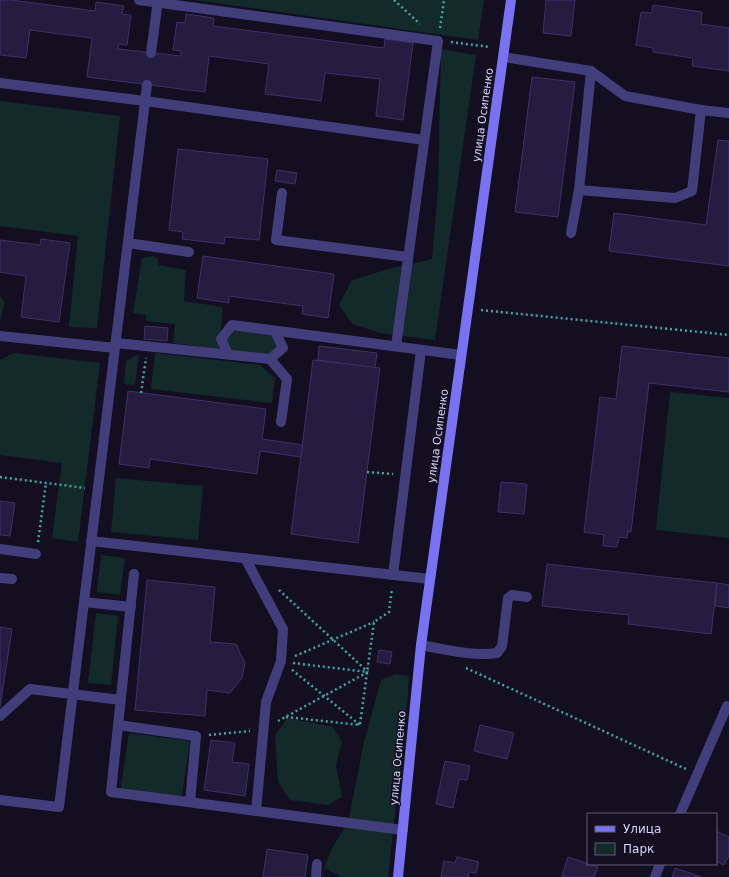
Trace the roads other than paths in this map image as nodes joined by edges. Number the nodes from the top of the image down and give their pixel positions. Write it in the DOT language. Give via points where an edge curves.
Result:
graph roads {
  1 [pos="139,0"];
  2 [pos="512,0"];
  3 [pos="158,1"];
  4 [pos="151,53"];
  5 [pos="503,57"];
  6 [pos="591,71"];
  7 [pos="0,83"];
  8 [pos="147,85"];
  9 [pos="145,101"];
  10 [pos="701,110"];
  11 [pos="729,113"];
  12 [pos="424,140"];
  13 [pos="579,190"];
  14 [pos="282,193"];
  15 [pos="571,233"];
  16 [pos="128,242"];
  17 [pos="189,252"];
  18 [pos="408,257"];
  19 [pos="275,331"];
  20 [pos="0,336"];
  21 [pos="116,345"];
  22 [pos="396,346"];
  23 [pos="422,350"];
  24 [pos="228,354"];
  25 [pos="461,355"];
  26 [pos="270,359"];
  27 [pos="281,422"];
  28 [pos="91,541"];
  29 [pos="0,549"];
  30 [pos="36,554"];
  31 [pos="244,558"];
  32 [pos="134,574"];
  33 [pos="393,574"];
  34 [pos="0,578"];
  35 [pos="430,578"];
  36 [pos="12,579"];
  37 [pos="527,597"];
  38 [pos="84,602"];
  39 [pos="130,607"];
  40 [pos="421,645"];
  41 [pos="72,694"];
  42 [pos="121,700"];
  43 [pos="727,706"];
  44 [pos="0,716"];
  45 [pos="118,725"];
  46 [pos="0,800"];
  47 [pos="190,802"];
  48 [pos="256,811"];
  49 [pos="680,813"];
  50 [pos="403,830"];
  51 [pos="317,864"];
  52 [pos="660,865"];
  53 [pos="316,877"];
  54 [pos="398,877"];
  55 [pos="655,877"];
  1 -- 3 [label="street"];
  2 -- 5 [label="street, улица Осипенко"];
  3 -- 4 [label="street"];
  3 -- 12 [label="street" via="438,41"];
  5 -- 6 [label="street"];
  5 -- 25 [label="street, улица Осипенко"];
  6 -- 10 [label="street" via="625,96"];
  6 -- 13 [label="street"];
  7 -- 9 [label="street"];
  8 -- 9 [label="street"];
  9 -- 12 [label="street"];
  9 -- 16 [label="street"];
  10 -- 11 [label="street"];
  10 -- 13 [label="street" via="692,191 675,198"];
  12 -- 18 [label="street"];
  13 -- 15 [label="street"];
  14 -- 18 [label="street" via="276,240"];
  16 -- 17 [label="street"];
  16 -- 21 [label="street"];
  18 -- 22 [label="street"];
  19 -- 22 [label="street"];
  19 -- 24 [label="street" via="232,326 221,339"];
  19 -- 26 [label="street" via="283,348"];
  20 -- 21 [label="street"];
  21 -- 24 [label="street"];
  21 -- 28 [label="street"];
  22 -- 23 [label="street"];
  23 -- 25 [label="street"];
  23 -- 33 [label="street"];
  24 -- 26 [label="street"];
  25 -- 35 [label="street, улица Осипенко"];
  26 -- 27 [label="street" via="287,379"];
  28 -- 31 [label="street"];
  28 -- 38 [label="street"];
  29 -- 30 [label="street"];
  31 -- 33 [label="street"];
  31 -- 48 [label="street" via="283,629 281,661 266,702"];
  32 -- 39 [label="street"];
  33 -- 35 [label="street"];
  34 -- 36 [label="street"];
  35 -- 40 [label="street, улица Осипенко"];
  37 -- 40 [label="street" via="512,595 508,598 502,646 497,653 488,655"];
  38 -- 39 [label="street"];
  38 -- 41 [label="street"];
  39 -- 42 [label="street"];
  40 -- 50 [label="street, улица Осипенко"];
  41 -- 42 [label="street"];
  41 -- 44 [label="street" via="30,689"];
  41 -- 46 [label="street" via="59,807"];
  42 -- 45 [label="street"];
  43 -- 49 [label="street"];
  45 -- 47 [label="street" via="196,736"];
  45 -- 47 [label="street" via="111,792"];
  47 -- 48 [label="street"];
  48 -- 50 [label="street"];
  50 -- 54 [label="street, улица Осипенко"];
  51 -- 53 [label="street"];
  52 -- 55 [label="street"];
}
